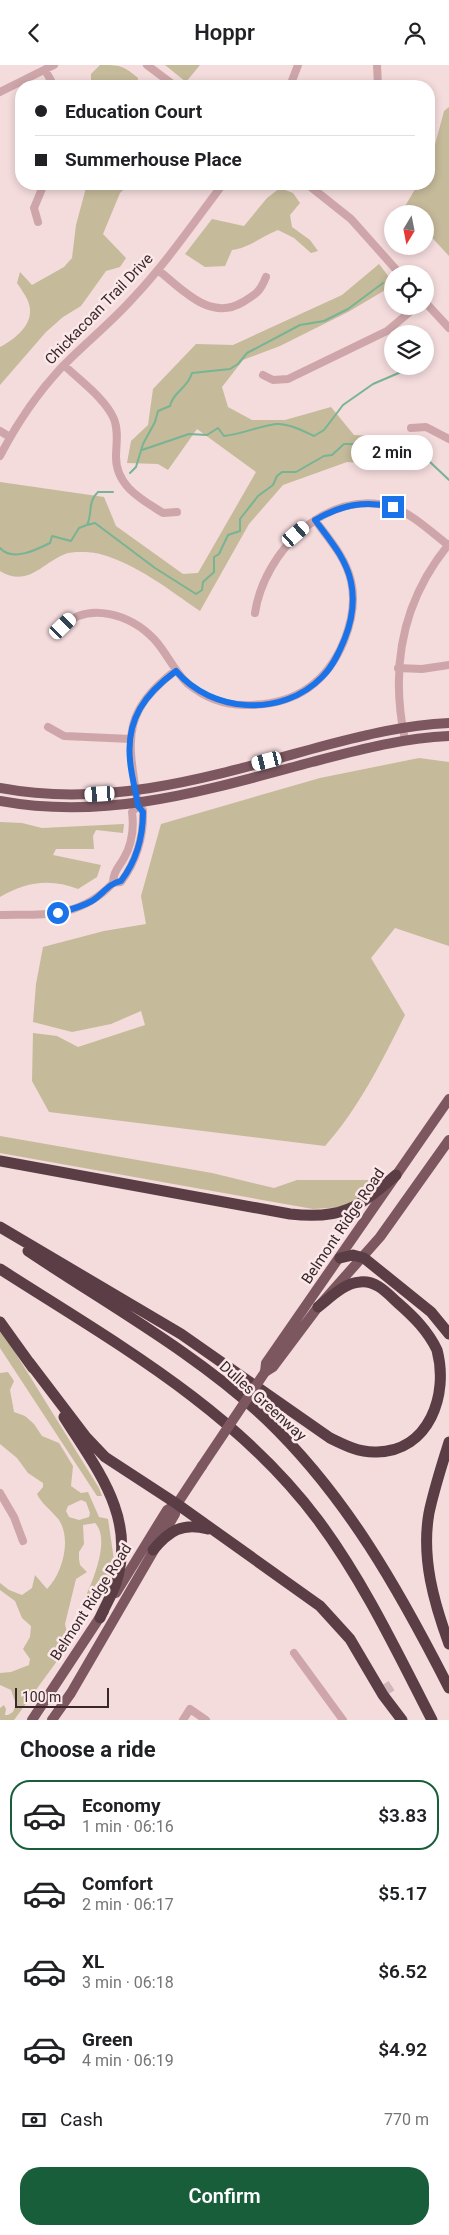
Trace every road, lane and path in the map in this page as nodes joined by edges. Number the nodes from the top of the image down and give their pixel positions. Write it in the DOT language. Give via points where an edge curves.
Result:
graph roads {
  1 [pos="54,65"];
  2 [pos="147,65"];
  3 [pos="298,65"];
  4 [pos="377,65"];
  5 [pos="45,70"];
  6 [pos="22,80"];
  7 [pos="51,80"];
  8 [pos="168,80"];
  9 [pos="292,80"];
  10 [pos="378,80"];
  11 [pos="15,83"];
  12 [pos="0,92"];
  13 [pos="42,190"];
  14 [pos="218,190"];
  15 [pos="315,190"];
  16 [pos="38,222"];
  17 [pos="392,265"];
  18 [pos="158,270"];
  19 [pos="266,277"];
  20 [pos="434,312"];
  21 [pos="406,315"];
  22 [pos="449,328"];
  23 [pos="64,365"];
  24 [pos="263,375"];
  25 [pos="410,428"];
  26 [pos="0,431"];
  27 [pos="10,437"];
  28 [pos="449,439"];
  29 [pos="0,456"];
  30 [pos="177,512"];
  31 [pos="315,520"];
  32 [pos="448,545"];
  33 [pos="255,613"];
  34 [pos="63,626"];
  35 [pos="449,665"];
  36 [pos="398,668"];
  37 [pos="176,671"];
  38 [pos="449,723"];
  39 [pos="48,727"];
  40 [pos="402,727"];
  41 [pos="449,736"];
  42 [pos="131,739"];
  43 [pos="405,740"];
  44 [pos="0,788"];
  45 [pos="136,792"];
  46 [pos="0,801"];
  47 [pos="138,805"];
  48 [pos="0,915"];
  49 [pos="449,1099"];
  50 [pos="449,1140"];
  51 [pos="0,1161"];
  52 [pos="396,1175"];
  53 [pos="0,1227"];
  54 [pos="0,1232"];
  55 [pos="340,1258"];
  56 [pos="364,1258"];
  57 [pos="0,1269"];
  58 [pos="318,1307"];
  59 [pos="0,1322"];
  60 [pos="449,1334"];
  61 [pos="29,1362"];
  62 [pos="265,1372"];
  63 [pos="449,1442"];
  64 [pos="0,1493"];
  65 [pos="176,1504"];
  66 [pos="212,1530"];
  67 [pos="23,1541"];
  68 [pos="153,1550"];
  69 [pos="100,1618"];
  70 [pos="449,1645"];
  71 [pos="294,1653"];
  72 [pos="366,1665"];
  73 [pos="384,1685"];
  74 [pos="449,1688"];
  75 [pos="393,1698"];
  76 [pos="399,1716"];
  77 [pos="341,1717"];
  78 [pos="32,1720"];
  79 [pos="52,1720"];
  80 [pos="183,1720"];
  81 [pos="206,1720"];
  82 [pos="332,1720"];
  83 [pos="432,1720"];
  1 -- 5 [label="street"];
  2 -- 8 [label="street"];
  3 -- 9 [label="street"];
  4 -- 10 [label="street"];
  5 -- 6 [label="street"];
  5 -- 7 [label="street"];
  11 -- 12 [label="street"];
  13 -- 16 [label="street" via="34,208"];
  14 -- 18 [label="street, Chickacoan Trail Drive"];
  15 -- 17 [label="street" via="351,219"];
  18 -- 19 [label="street" via="200,303 216,309 231,307 248,299 260,291"];
  18 -- 23 [label="street, Chickacoan Trail Drive"];
  20 -- 22 [label="street"];
  21 -- 24 [label="street" via="387,331 288,379 273,380"];
  23 -- 27 [label="street, Chickacoan Trail Drive"];
  23 -- 30 [label="street" via="104,404 114,419 118,437 116,465 127,488 163,513"];
  25 -- 28 [label="street" via="426,427"];
  26 -- 27 [label="street"];
  27 -- 29 [label="street, Chickacoan Trail Drive"];
  31 -- 32 [label="street" via="349,505 382,505 413,517"];
  31 -- 33 [label="street" via="296,534 281,554 258,594"];
  31 -- 37 [label="street" via="345,564 353,601 350,624 338,654 321,678 290,698 245,705 211,698 188,684"];
  32 -- 36 [label="street" via="426,576 410,608"];
  34 -- 37 [label="street" via="82,613 123,618 152,638"];
  35 -- 36 [label="street"];
  36 -- 40 [label="street"];
  37 -- 42 [label="street" via="143,701 134,721"];
  38 -- 40 [label="main road"];
  39 -- 42 [label="street" via="64,736"];
  40 -- 43 [label="street"];
  40 -- 45 [label="main road"];
  41 -- 43 [label="main road"];
  42 -- 45 [label="street" via="130,760"];
  43 -- 47 [label="main road"];
  44 -- 45 [label="main road" via="60,795"];
  45 -- 47 [label="street"];
  46 -- 47 [label="main road" via="67,808"];
  47 -- 48 [label="street" via="143,810 138,852 121,881 73,910"];
  49 -- 52 [label="main road, Belmont Ridge Road"];
  50 -- 56 [label="main road, Belmont Ridge Road"];
  51 -- 52 [label="highway" via="290,1214 317,1216 360,1205"];
  52 -- 55 [label="main road, Belmont Ridge Road"];
  53 -- 58 [label="highway" via="181,1334 330,1437 350,1447 372,1452 399,1448 414,1441 436,1417 444,1385 437,1351 417,1320 380,1287 364,1282 350,1284"];
  54 -- 74 [label="highway, Dulles Greenway" via="210,1373 266,1419 342,1504 373,1549"];
  55 -- 56 [label="highway" via="353,1255"];
  55 -- 62 [label="main road, Belmont Ridge Road" via="266,1363"];
  56 -- 58 [label="main road, Belmont Ridge Road"];
  56 -- 60 [label="highway" via="431,1312"];
  57 -- 83 [label="highway" via="168,1377 220,1417 268,1461 313,1514 350,1567"];
  58 -- 62 [label="main road, Belmont Ridge Road" via="273,1367"];
  59 -- 61 [label="highway"];
  61 -- 65 [label="highway" via="105,1457"];
  61 -- 69 [label="highway" via="101,1477 117,1510 122,1535 121,1561 115,1585"];
  62 -- 65 [label="main road, Belmont Ridge Road, bridge"];
  63 -- 70 [label="highway" via="434,1492 427,1541 431,1587"];
  64 -- 67 [label="street"];
  65 -- 66 [label="highway"];
  65 -- 68 [label="main road, Belmont Ridge Road" via="175,1514"];
  65 -- 69 [label="main road, Belmont Ridge Road" via="167,1510"];
  66 -- 68 [label="highway" via="198,1526 180,1527 170,1532"];
  66 -- 72 [label="highway" via="320,1606 350,1639"];
  68 -- 79 [label="main road, Belmont Ridge Road"];
  69 -- 78 [label="main road, Belmont Ridge Road"];
  71 -- 77 [label="street"];
  72 -- 73 [label="highway"];
  72 -- 76 [label="highway"];
  75 -- 76 [label="highway"];
  77 -- 82 [label="street"];
  80 -- 81 [label="street" via="190,1709"];
}
